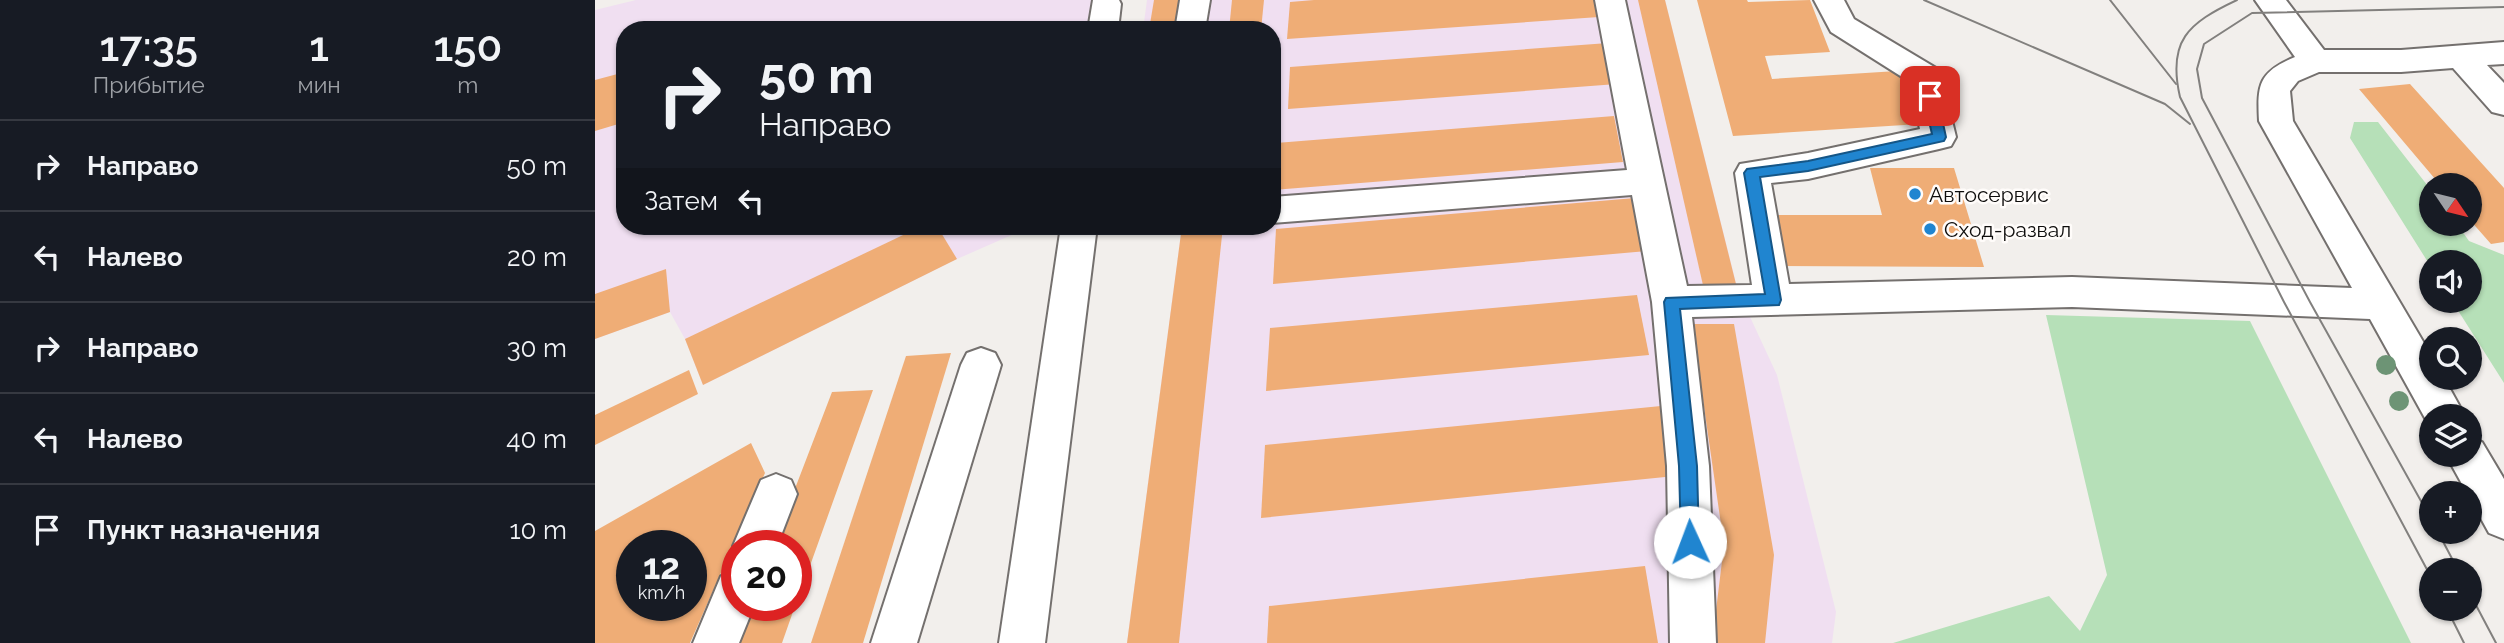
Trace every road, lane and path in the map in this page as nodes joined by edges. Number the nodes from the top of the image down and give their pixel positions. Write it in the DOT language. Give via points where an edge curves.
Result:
graph roads {
  1 [pos="1195,0"];
  2 [pos="1610,0"];
  3 [pos="1829,0"];
  4 [pos="2270,0"];
  5 [pos="1192,21"];
  6 [pos="2504,53"];
  7 [pos="2461,57"];
  8 [pos="2315,61"];
  9 [pos="2504,104"];
  10 [pos="1647,181"];
  11 [pos="1281,209"];
  12 [pos="1078,235"];
  13 [pos="1773,300"];
  14 [pos="1671,302"];
  15 [pos="2380,304"];
  16 [pos="981,365"];
  17 [pos="2438,404"];
  18 [pos="2474,467"];
  19 [pos="776,494"];
  20 [pos="2504,519"];
  21 [pos="761,530"];
  22 [pos="725,621"];
  23 [pos="716,643"];
  24 [pos="894,643"];
  25 [pos="1022,643"];
  26 [pos="1693,643"];
  1 -- 5 [label="street"];
  2 -- 10 [label="street"];
  3 -- 13 [label="street" via="1842,25 1925,76 1940,137 1808,166 1752,173"];
  4 -- 8 [label="street"];
  6 -- 7 [label="street"];
  7 -- 8 [label="street"];
  7 -- 9 [label="street"];
  8 -- 15 [label="street" via="2287,73 2274,90 2276,121"];
  10 -- 11 [label="street"];
  10 -- 14 [label="street"];
  12 -- 25 [label="street"];
  13 -- 14 [label="street"];
  13 -- 15 [label="street" via="2072,292"];
  14 -- 26 [label="street" via="1688,466"];
  15 -- 17 [label="street"];
  16 -- 24 [label="street"];
  18 -- 20 [label="street"];
  19 -- 21 [label="street"];
  22 -- 23 [label="street"];
}
